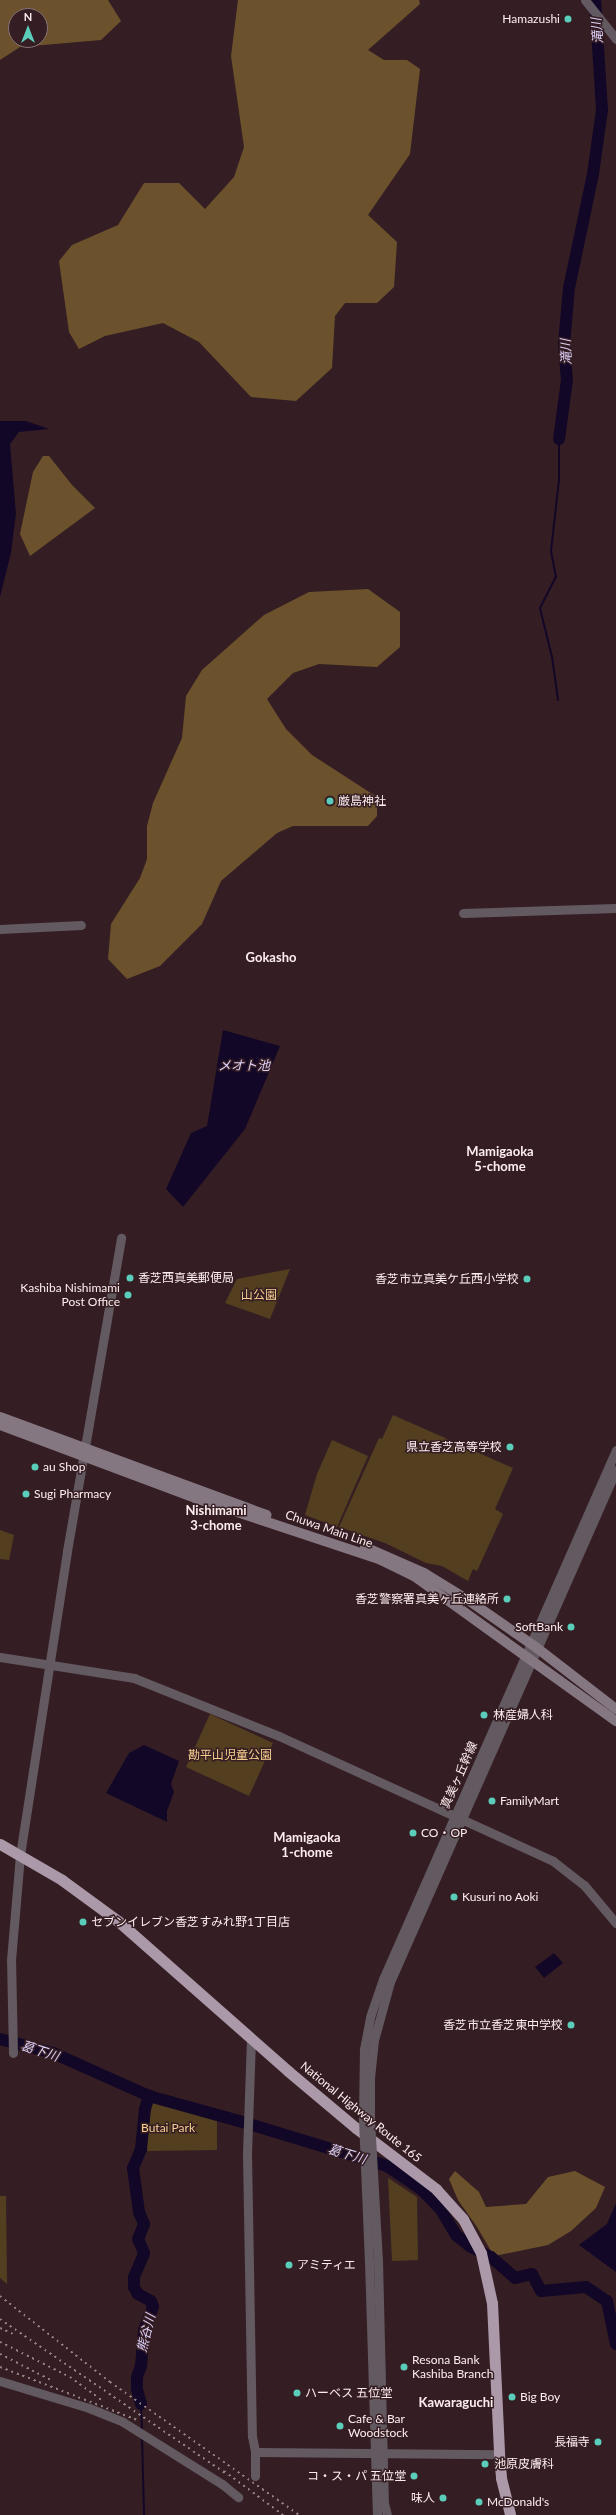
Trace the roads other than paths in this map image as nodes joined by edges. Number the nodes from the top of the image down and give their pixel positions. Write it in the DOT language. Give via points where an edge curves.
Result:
graph roads {
  1 [pos="586,2"];
  2 [pos="616,39"];
  3 [pos="613,908"];
  4 [pos="463,912"];
  5 [pos="81,925"];
  6 [pos="0,930"];
  7 [pos="122,1238"];
  8 [pos="0,1417"];
  9 [pos="0,1425"];
  10 [pos="616,1450"];
  11 [pos="84,1452"];
  12 [pos="616,1470"];
  13 [pos="533,1645"];
  14 [pos="0,1657"];
  15 [pos="528,1658"];
  16 [pos="49,1664"];
  17 [pos="616,1709"];
  18 [pos="616,1721"];
  19 [pos="458,1818"];
  20 [pos="0,1844"];
  21 [pos="20,1855"];
  22 [pos="616,1923"];
  23 [pos="251,2039"];
  24 [pos="13,2053"];
  25 [pos="0,2380"];
  26 [pos="255,2452"];
  27 [pos="379,2452"];
  28 [pos="499,2454"];
  29 [pos="255,2476"];
  30 [pos="238,2497"];
  31 [pos="377,2515"];
  32 [pos="387,2515"];
  33 [pos="510,2515"];
  1 -- 2 [label="street"];
  3 -- 4 [label="street"];
  5 -- 6 [label="street"];
  7 -- 11 [label="street"];
  8 -- 11 [label="main road, Chuwa Main Line"];
  9 -- 11 [label="main road, Chuwa Main Line"];
  10 -- 13 [label="street, 真美ヶ丘幹線"];
  11 -- 13 [label="main road, Chuwa Main Line" via="382,1553 437,1580"];
  11 -- 15 [label="main road, Chuwa Main Line" via="226,1509 380,1560 424,1582"];
  11 -- 16 [label="street"];
  12 -- 13 [label="street, 真美ヶ丘幹線"];
  13 -- 15 [label="street, 真美ヶ丘幹線"];
  13 -- 17 [label="main road, Chuwa Main Line"];
  14 -- 16 [label="street"];
  15 -- 18 [label="main road, Chuwa Main Line"];
  15 -- 19 [label="street, 真美ヶ丘幹線"];
  16 -- 19 [label="street" via="122,1675 158,1686 279,1736"];
  16 -- 21 [label="street"];
  19 -- 22 [label="street" via="553,1861 584,1885"];
  19 -- 27 [label="street, 真美ヶ丘幹線, bridge" via="384,1998 371,2059 366,2119 374,2261"];
  20 -- 21 [label="highway, National Highway Route 165"];
  21 -- 23 [label="highway, National Highway Route 165" via="92,1901"];
  21 -- 24 [label="street" via="12,1948"];
  23 -- 26 [label="street" via="248,2130 251,2428"];
  23 -- 28 [label="highway, National Highway Route 165" via="356,2128 436,2189 459,2214 475,2240 494,2316"];
  25 -- 30 [label="street" via="89,2408 122,2422 222,2484"];
  26 -- 27 [label="street"];
  26 -- 29 [label="street"];
  27 -- 28 [label="street"];
  27 -- 31 [label="street"];
  27 -- 32 [label="street"];
  28 -- 33 [label="highway, National Highway Route 165" via="501,2478"];
}
